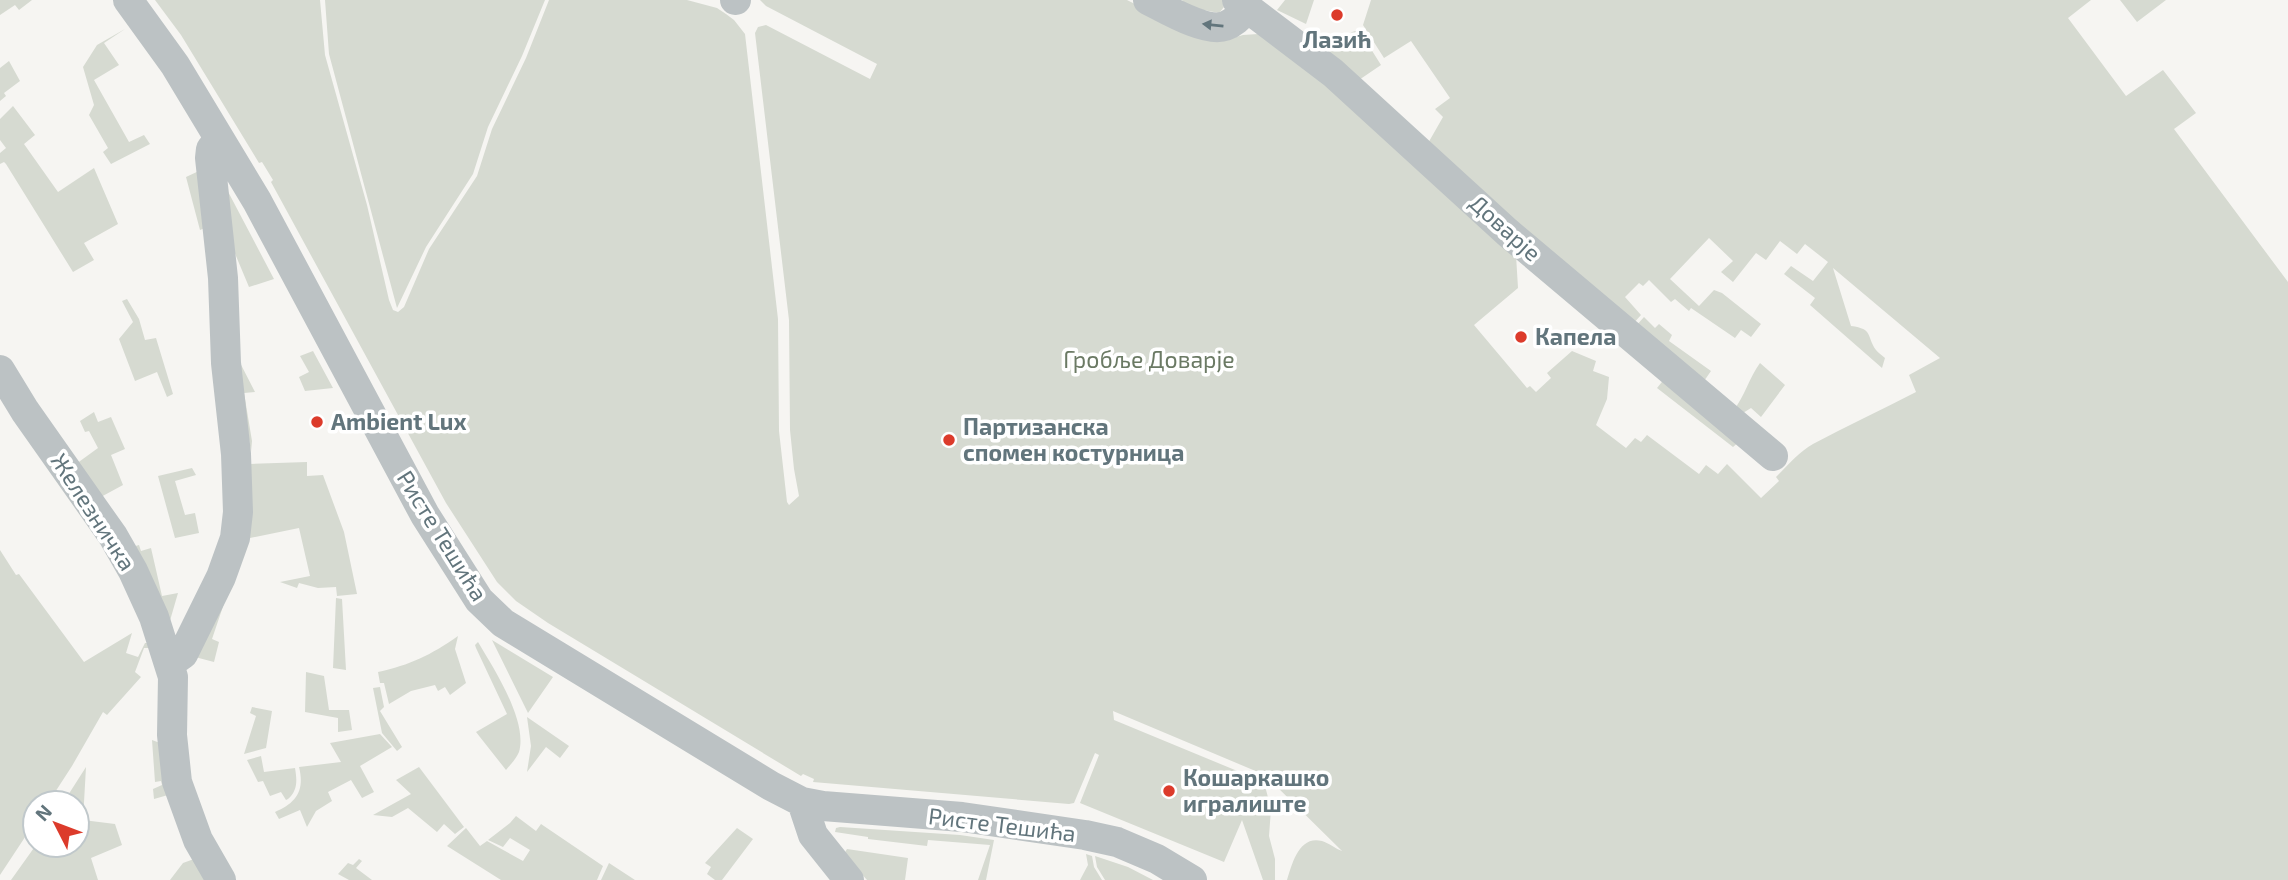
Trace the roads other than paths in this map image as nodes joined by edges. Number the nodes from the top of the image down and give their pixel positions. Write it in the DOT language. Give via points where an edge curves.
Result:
graph roads {
  1 [pos="128,0"];
  2 [pos="1148,0"];
  3 [pos="1242,4"];
  4 [pos="219,139"];
  5 [pos="0,370"];
  6 [pos="1773,456"];
  7 [pos="169,663"];
  8 [pos="802,802"];
  9 [pos="221,880"];
  10 [pos="849,880"];
  11 [pos="1192,880"];
  1 -- 4 [label="street, Ристе Тешића" via="175,65"];
  3 -- 2 [label="street, one-way" via="1224,27 1214,27"];
  3 -- 6 [label="street, Доварје" via="1333,73 1515,238"];
  4 -- 7 [label="street" via="210,158 238,492 235,538 188,645"];
  4 -- 8 [label="street, Ристе Тешића" via="257,201 425,515 479,600 503,623 577,670"];
  5 -- 7 [label="street, Железничка" via="123,552 154,617"];
  7 -- 9 [label="street, Железничка" via="177,782 198,840"];
  8 -- 10 [label="street" via="813,835"];
  8 -- 11 [label="street, Ристе Тешића" via="962,817 1085,835 1134,848"];
}
